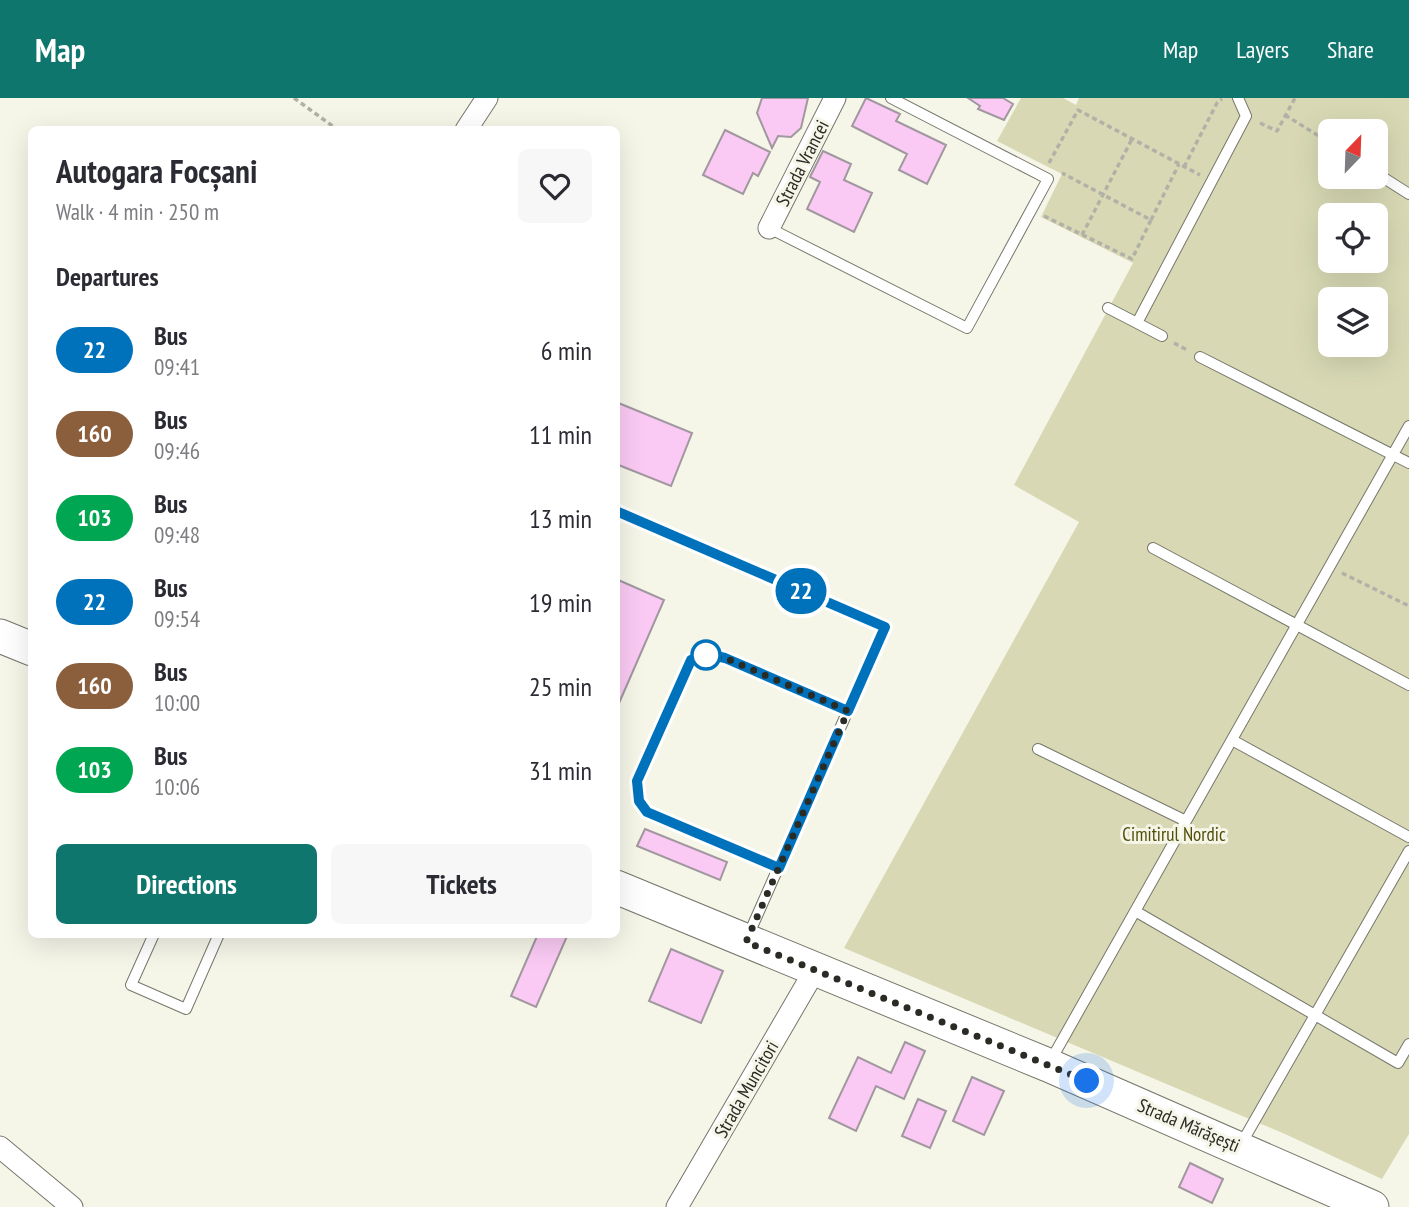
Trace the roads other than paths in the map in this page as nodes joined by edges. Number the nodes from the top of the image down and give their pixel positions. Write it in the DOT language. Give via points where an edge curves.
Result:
graph roads {
  1 [pos="487,98"];
  2 [pos="835,98"];
  3 [pos="891,98"];
  4 [pos="1238,98"];
  5 [pos="469,126"];
  6 [pos="1388,181"];
  7 [pos="1409,194"];
  8 [pos="769,228"];
  9 [pos="1108,308"];
  10 [pos="1137,323"];
  11 [pos="1162,336"];
  12 [pos="1200,357"];
  13 [pos="1409,426"];
  14 [pos="1393,454"];
  15 [pos="1409,463"];
  16 [pos="620,513"];
  17 [pos="1153,548"];
  18 [pos="1296,626"];
  19 [pos="0,636"];
  20 [pos="28,647"];
  21 [pos="1409,685"];
  22 [pos="848,711"];
  23 [pos="1232,740"];
  24 [pos="1038,750"];
  25 [pos="1186,821"];
  26 [pos="1409,837"];
  27 [pos="1409,851"];
  28 [pos="779,868"];
  29 [pos="620,889"];
  30 [pos="1135,911"];
  31 [pos="152,938"];
  32 [pos="217,938"];
  33 [pos="746,942"];
  34 [pos="815,970"];
  35 [pos="1315,1015"];
  36 [pos="1409,1044"];
  37 [pos="1048,1065"];
  38 [pos="0,1147"];
  39 [pos="1240,1147"];
  40 [pos="72,1207"];
  41 [pos="677,1207"];
  42 [pos="1372,1207"];
  1 -- 5 [label="street"];
  2 -- 8 [label="street, Strada Vrancei"];
  3 -- 8 [label="lane" via="1048,180 967,328"];
  4 -- 10 [label="lane" via="1245,116"];
  6 -- 7 [label="lane"];
  9 -- 10 [label="lane"];
  10 -- 11 [label="lane"];
  12 -- 14 [label="lane"];
  13 -- 14 [label="lane"];
  14 -- 15 [label="lane"];
  14 -- 18 [label="lane"];
  16 -- 22 [label="lane" via="885,627"];
  17 -- 18 [label="lane"];
  18 -- 21 [label="lane"];
  18 -- 23 [label="lane"];
  19 -- 20 [label="main road"];
  22 -- 28 [label="lane"];
  22 -- 28 [label="lane" via="707,654 691,660 637,781 639,801 647,812"];
  23 -- 25 [label="lane"];
  23 -- 26 [label="lane"];
  24 -- 25 [label="lane"];
  25 -- 30 [label="lane"];
  27 -- 35 [label="lane"];
  28 -- 33 [label="lane"];
  29 -- 33 [label="main road, Strada Mărășești"];
  30 -- 35 [label="lane"];
  30 -- 37 [label="lane"];
  31 -- 32 [label="lane" via="131,985 186,1009"];
  33 -- 34 [label="main road, Strada Mărășești"];
  34 -- 37 [label="main road, Strada Mărășești"];
  34 -- 41 [label="street, Strada Muncitori"];
  35 -- 36 [label="lane" via="1398,1063"];
  35 -- 39 [label="lane"];
  37 -- 39 [label="main road, Strada Mărășești"];
  38 -- 40 [label="street"];
  39 -- 42 [label="main road, Strada Mărășești"];
}
